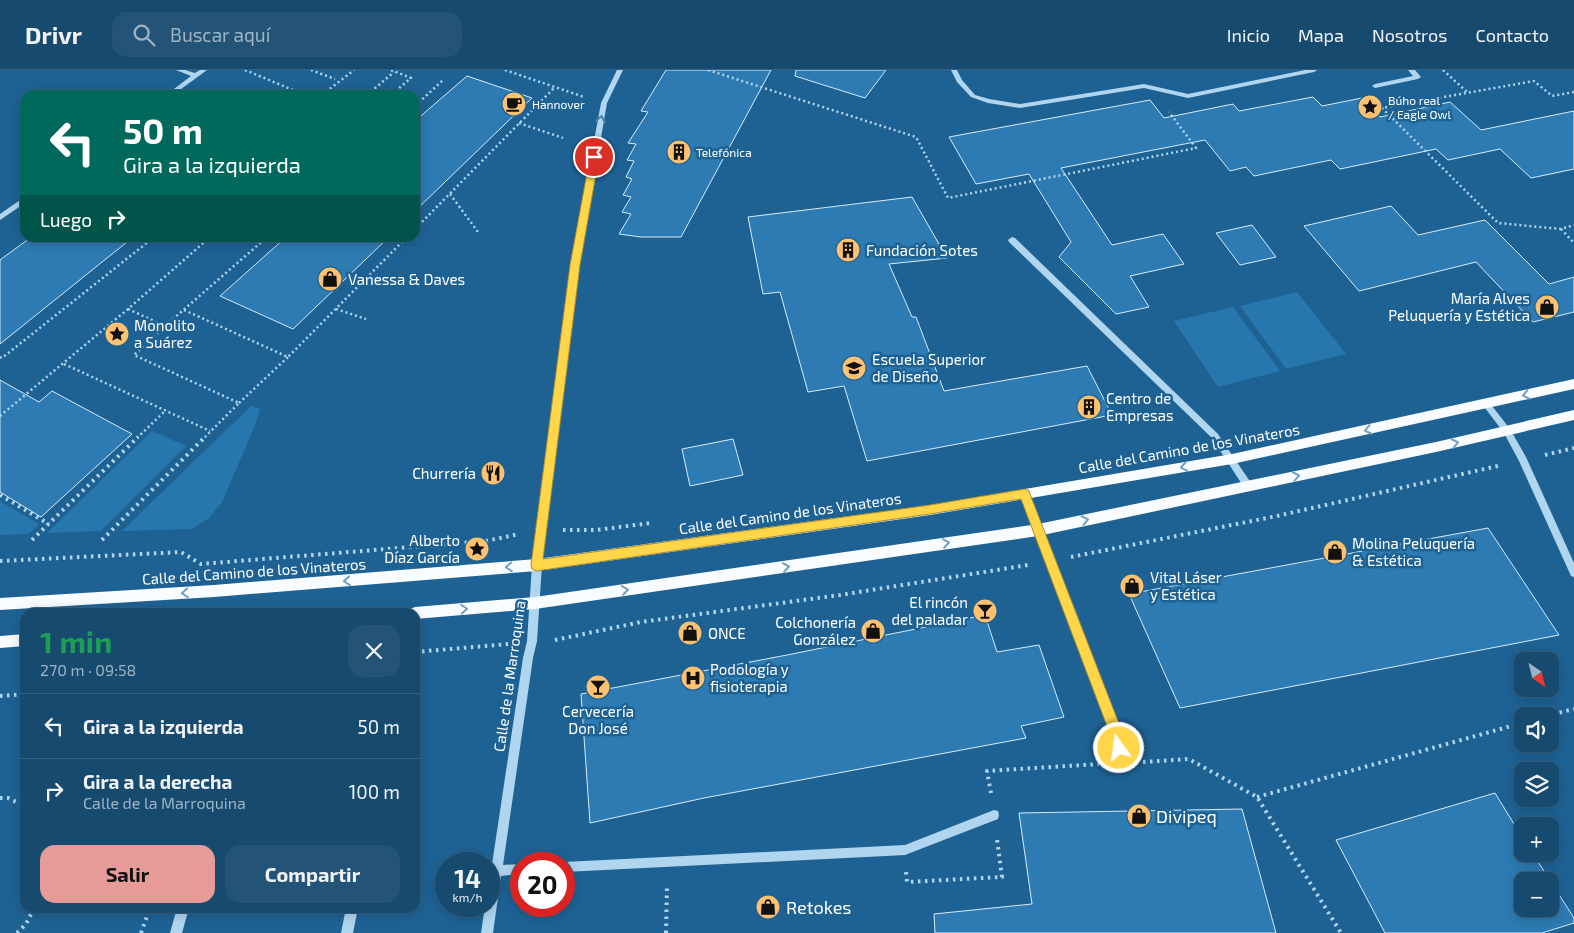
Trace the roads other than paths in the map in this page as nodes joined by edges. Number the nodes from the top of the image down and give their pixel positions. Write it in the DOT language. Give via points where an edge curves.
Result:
graph roads {
  1 [pos="179,70"];
  2 [pos="204,70"];
  3 [pos="620,70"];
  4 [pos="954,70"];
  5 [pos="1314,70"];
  6 [pos="1411,70"];
  7 [pos="196,76"];
  8 [pos="1375,86"];
  9 [pos="177,90"];
  10 [pos="20,204"];
  11 [pos="0,218"];
  12 [pos="1012,240"];
  13 [pos="1574,384"];
  14 [pos="1486,404"];
  15 [pos="1574,415"];
  16 [pos="1507,431"];
  17 [pos="1232,459"];
  18 [pos="1248,486"];
  19 [pos="1025,494"];
  20 [pos="1038,530"];
  21 [pos="536,565"];
  22 [pos="1574,573"];
  23 [pos="535,603"];
  24 [pos="0,604"];
  25 [pos="420,613"];
  26 [pos="20,640"];
  27 [pos="0,642"];
  28 [pos="1121,763"];
  29 [pos="994,816"];
  30 [pos="499,852"];
  31 [pos="575,866"];
  32 [pos="182,913"];
  33 [pos="351,913"];
  34 [pos="489,917"];
  35 [pos="176,933"];
  36 [pos="347,933"];
  37 [pos="487,933"];
  1 -- 7 [label="street"];
  2 -- 7 [label="street"];
  21 -- 3 [label="street, Calle de la Marroquina, one-way" via="575,265 604,103"];
  4 -- 5 [label="street" via="973,96 1020,106 1144,86 1188,96"];
  6 -- 8 [label="street" via="1418,77"];
  7 -- 9 [label="street"];
  10 -- 11 [label="street"];
  12 -- 17 [label="lane" via="1215,436"];
  13 -- 14 [label="main road, Calle del Camino de los Vinateros, one-way"];
  14 -- 16 [label="street"];
  14 -- 17 [label="main road, Calle del Camino de los Vinateros, one-way"];
  15 -- 16 [label="main road"];
  18 -- 16 [label="main road, one-way"];
  16 -- 22 [label="street"];
  17 -- 18 [label="street"];
  17 -- 19 [label="main road, Calle del Camino de los Vinateros, one-way"];
  20 -- 18 [label="main road, one-way"];
  19 -- 20 [label="street"];
  19 -- 21 [label="main road, Calle del Camino de los Vinateros"];
  23 -- 20 [label="main road, one-way"];
  20 -- 28 [label="street" via="1116,734"];
  21 -- 23 [label="street, Calle de la Marroquina"];
  21 -- 24 [label="main road, Calle del Camino de los Vinateros, one-way" via="204,592"];
  25 -- 23 [label="main road, one-way"];
  23 -- 30 [label="street, Calle de la Marroquina" via="532,641"];
  26 -- 27 [label="main road"];
  29 -- 31 [label="street" via="905,850"];
  32 -- 35 [label="street"];
  33 -- 36 [label="street"];
  34 -- 37 [label="street, Calle de la Marroquina"];
}
